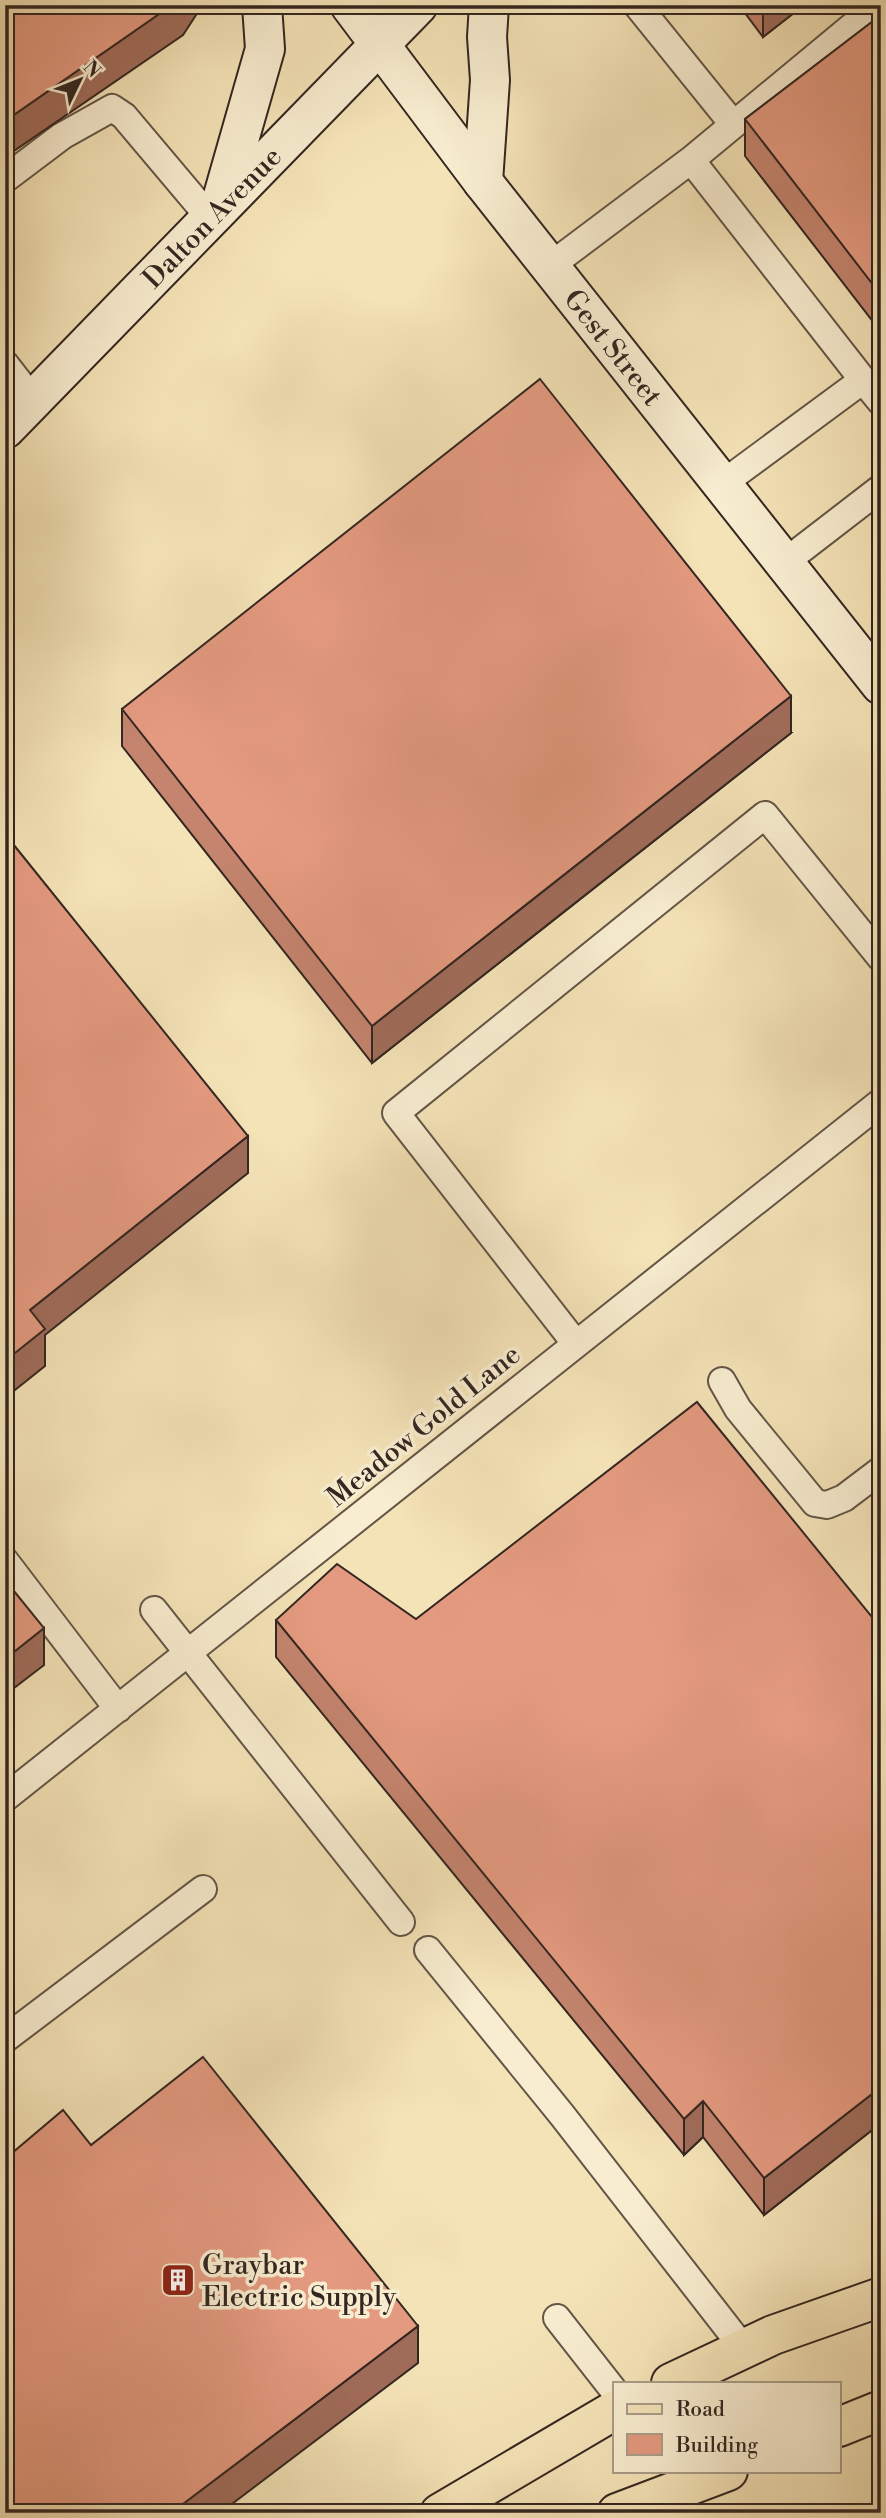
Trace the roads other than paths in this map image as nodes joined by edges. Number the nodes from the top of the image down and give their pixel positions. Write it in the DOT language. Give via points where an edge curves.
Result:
graph roads {
  1 [pos="262,5"];
  2 [pos="350,5"];
  3 [pos="418,5"];
  4 [pos="489,5"];
  5 [pos="637,5"];
  6 [pos="878,5"];
  7 [pos="381,45"];
  8 [pos="733,124"];
  9 [pos="691,160"];
  10 [pos="5,179"];
  11 [pos="484,182"];
  12 [pos="215,214"];
  13 [pos="550,266"];
  14 [pos="5,365"];
  15 [pos="863,380"];
  16 [pos="33,401"];
  17 [pos="881,402"];
  18 [pos="5,429"];
  19 [pos="722,484"];
  20 [pos="881,488"];
  21 [pos="785,562"];
  22 [pos="881,685"];
  23 [pos="881,958"];
  24 [pos="881,1102"];
  25 [pos="576,1344"];
  26 [pos="722,1381"];
  27 [pos="881,1470"];
  28 [pos="5,1560"];
  29 [pos="154,1610"];
  30 [pos="188,1653"];
  31 [pos="118,1709"];
  32 [pos="5,1798"];
  33 [pos="203,1889"];
  34 [pos="401,1922"];
  35 [pos="428,1950"];
  36 [pos="5,2039"];
  37 [pos="881,2297"];
  38 [pos="557,2318"];
  39 [pos="744,2349"];
  40 [pos="673,2382"];
  41 [pos="613,2389"];
  42 [pos="881,2410"];
  43 [pos="613,2411"];
  44 [pos="840,2427"];
  45 [pos="725,2472"];
  46 [pos="440,2513"];
  47 [pos="617,2513"];
  1 -- 12 [label="main road" via="265,49"];
  2 -- 7 [label="main road, Gest Street"];
  3 -- 7 [label="main road, Dalton Avenue"];
  4 -- 11 [label="main road"];
  5 -- 8 [label="lane"];
  6 -- 8 [label="lane"];
  7 -- 11 [label="main road, Gest Street"];
  7 -- 12 [label="main road, Dalton Avenue"];
  8 -- 9 [label="lane"];
  9 -- 13 [label="lane"];
  9 -- 15 [label="lane"];
  10 -- 12 [label="lane" via="62,136 112,107"];
  11 -- 13 [label="main road, Gest Street"];
  12 -- 16 [label="main road, Dalton Avenue"];
  13 -- 19 [label="main road, Gest Street"];
  14 -- 16 [label="lane"];
  15 -- 17 [label="lane"];
  15 -- 19 [label="lane"];
  16 -- 18 [label="main road, Dalton Avenue"];
  19 -- 21 [label="main road, Gest Street"];
  20 -- 21 [label="lane"];
  21 -- 22 [label="main road, Gest Street"];
  23 -- 25 [label="lane" via="765,815 396,1113"];
  24 -- 25 [label="lane, Meadow Gold Lane"];
  25 -- 30 [label="lane, Meadow Gold Lane"];
  26 -- 27 [label="lane" via="738,1409 815,1503 827,1506 844,1498"];
  28 -- 31 [label="lane"];
  29 -- 30 [label="lane"];
  30 -- 31 [label="lane, Meadow Gold Lane"];
  30 -- 34 [label="lane"];
  31 -- 32 [label="lane, Meadow Gold Lane"];
  33 -- 36 [label="lane"];
  35 -- 39 [label="lane"];
  37 -- 39 [label="main road"];
  38 -- 41 [label="lane"];
  39 -- 40 [label="main road"];
  42 -- 44 [label="main road"];
  43 -- 46 [label="main road"];
  45 -- 47 [label="main road"];
}
